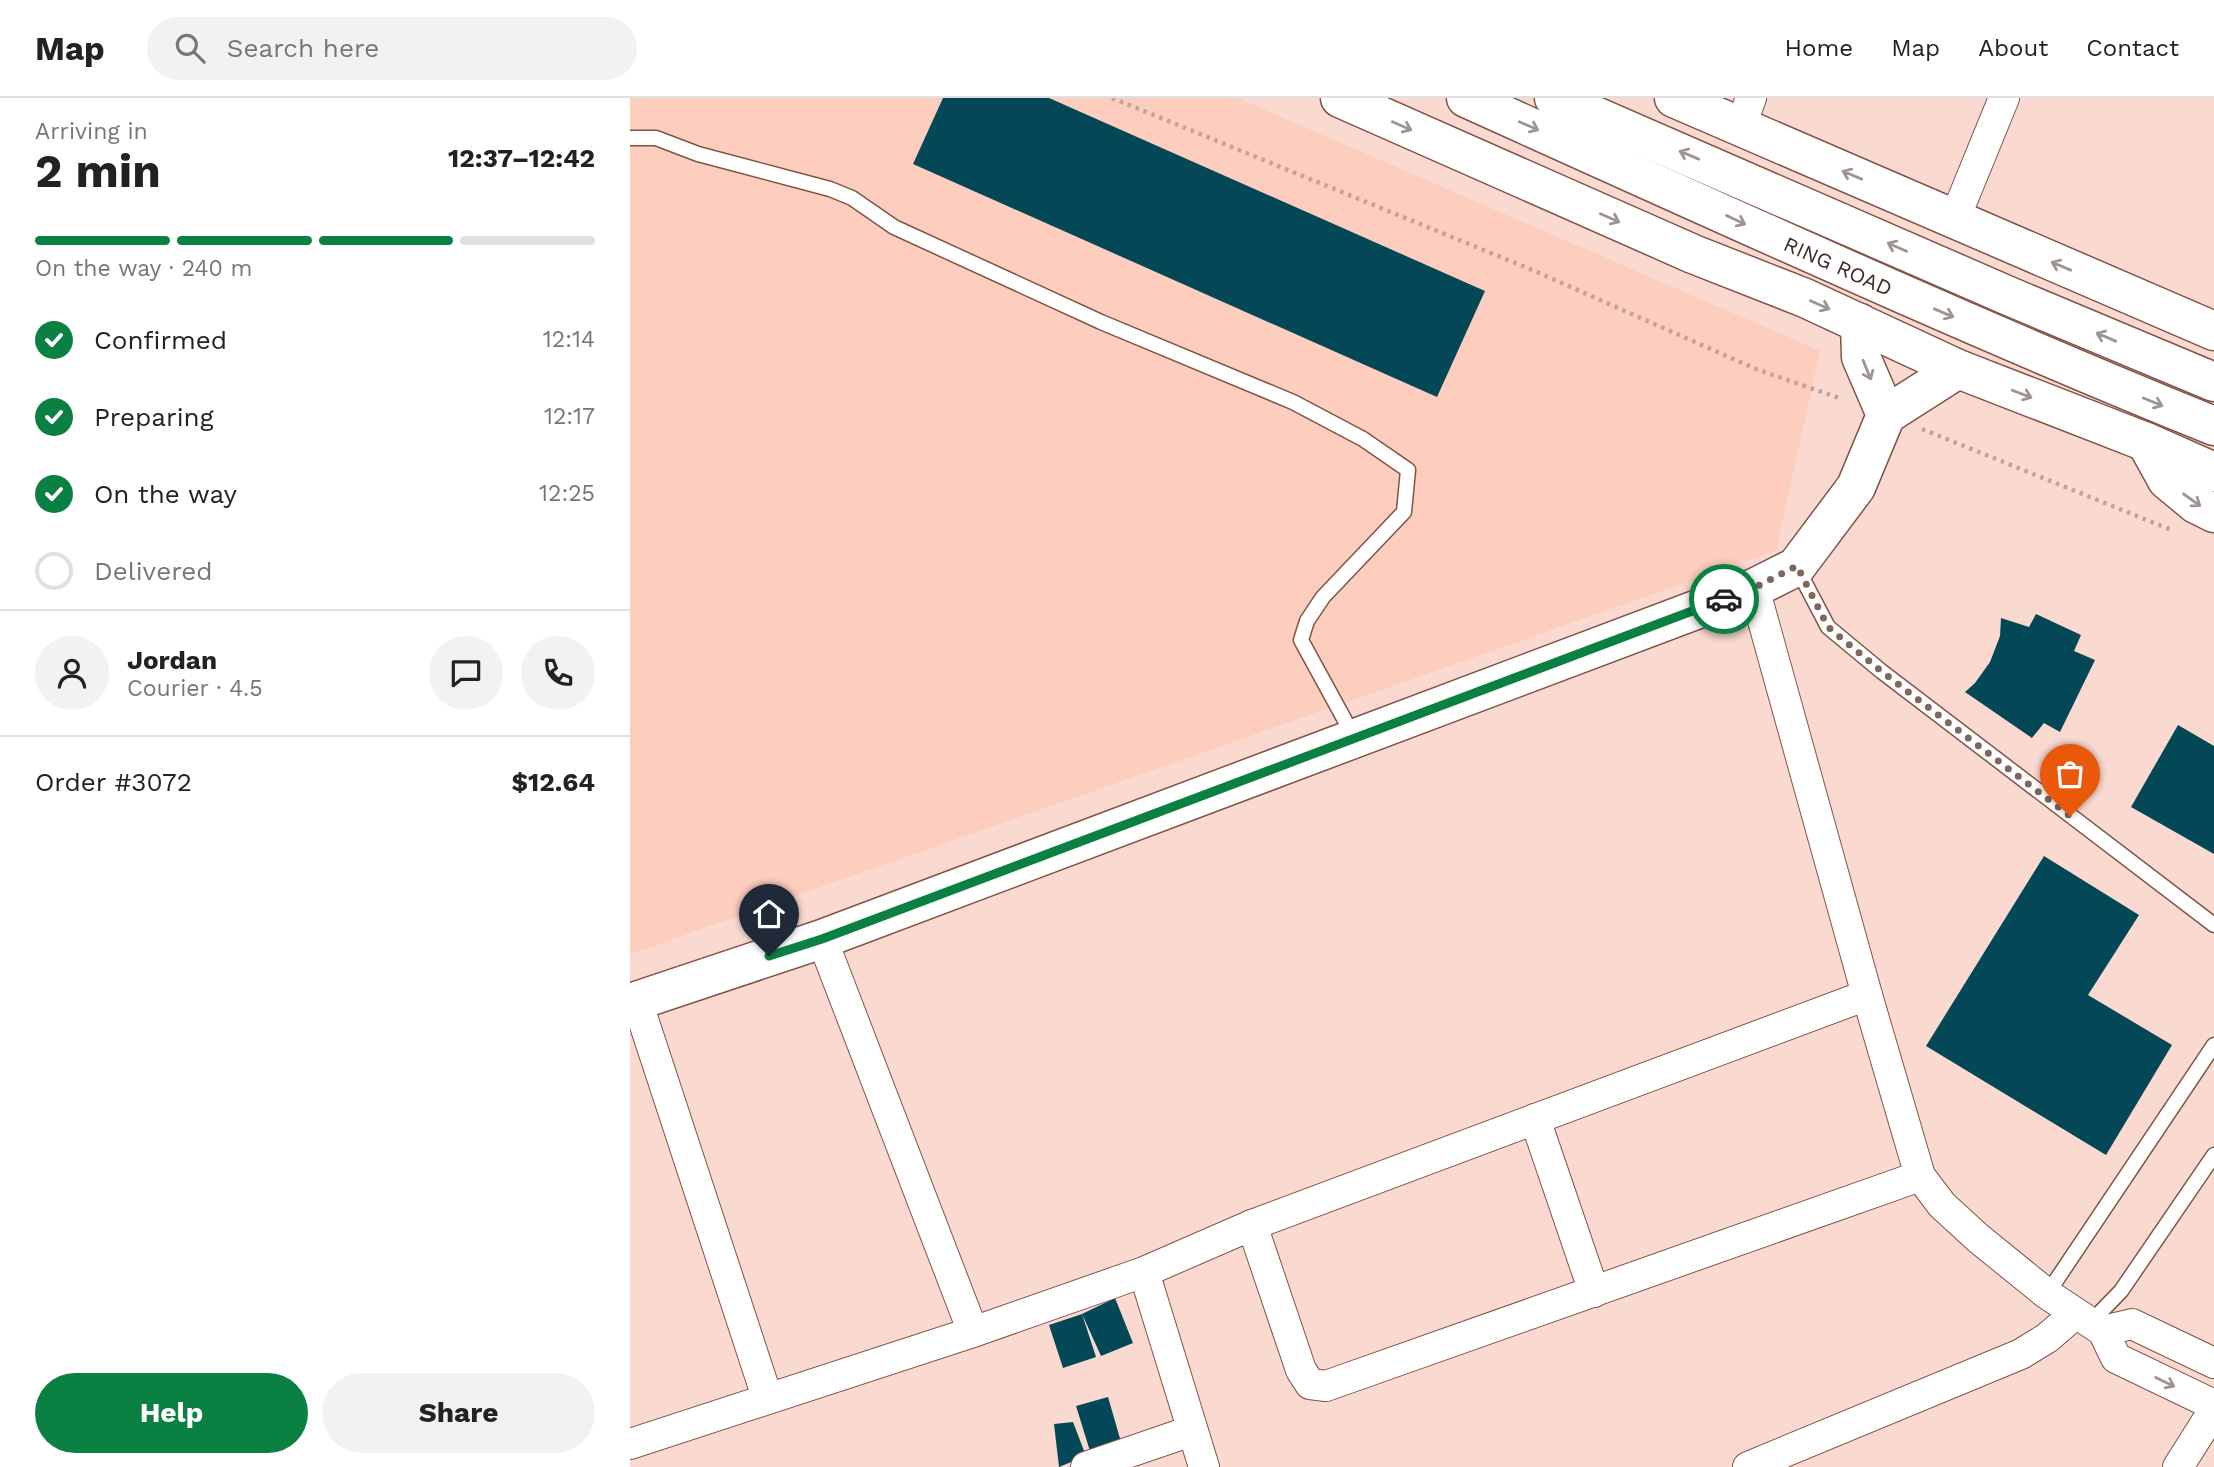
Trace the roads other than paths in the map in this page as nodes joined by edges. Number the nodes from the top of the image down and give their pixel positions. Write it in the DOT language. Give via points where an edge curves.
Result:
graph roads {
  1 [pos="1340,98"];
  2 [pos="1466,98"];
  3 [pos="1554,98"];
  4 [pos="1674,98"];
  5 [pos="2004,98"];
  6 [pos="1746,113"];
  7 [pos="630,138"];
  8 [pos="1955,218"];
  9 [pos="1860,323"];
  10 [pos="2211,325"];
  11 [pos="1958,369"];
  12 [pos="2214,382"];
  13 [pos="1886,415"];
  14 [pos="2214,426"];
  15 [pos="2146,443"];
  16 [pos="2214,472"];
  17 [pos="2214,513"];
  18 [pos="1797,566"];
  19 [pos="1754,588"];
  20 [pos="1354,738"];
  21 [pos="2214,925"];
  22 [pos="822,939"];
  23 [pos="1867,995"];
  24 [pos="633,1002"];
  25 [pos="2214,1045"];
  26 [pos="1535,1119"];
  27 [pos="2214,1155"];
  28 [pos="1920,1177"];
  29 [pos="1252,1225"];
  30 [pos="1144,1272"];
  31 [pos="1594,1292"];
  32 [pos="2047,1294"];
  33 [pos="2089,1323"];
  34 [pos="973,1332"];
  35 [pos="2214,1363"];
  36 [pos="767,1398"];
  37 [pos="2214,1408"];
  38 [pos="1191,1431"];
  39 [pos="630,1444"];
  40 [pos="1086,1467"];
  41 [pos="1204,1467"];
  42 [pos="1749,1467"];
  43 [pos="2178,1467"];
  1 -- 9 [label="main road, one-way"];
  2 -- 14 [label="main road, RING ROAD, one-way" via="1835,266"];
  12 -- 3 [label="main road, RING ROAD, one-way"];
  4 -- 6 [label="main road"];
  5 -- 8 [label="street"];
  8 -- 6 [label="main road, one-way"];
  7 -- 20 [label="lane" via="656,138 852,198 894,227 1101,322 1293,402 1363,439 1408,470 1404,512 1323,597 1301,640"];
  10 -- 8 [label="main road, one-way"];
  9 -- 11 [label="main road"];
  9 -- 13 [label="main road, one-way" via="1861,357"];
  11 -- 13 [label="main road"];
  11 -- 15 [label="main road, one-way"];
  13 -- 18 [label="main road" via="1856,487"];
  15 -- 16 [label="main road"];
  15 -- 17 [label="main road, one-way" via="2167,480"];
  18 -- 19 [label="main road"];
  18 -- 21 [label="lane" via="1828,627"];
  19 -- 20 [label="main road"];
  19 -- 23 [label="street"];
  20 -- 22 [label="main road"];
  22 -- 24 [label="main road"];
  22 -- 34 [label="street"];
  23 -- 26 [label="street"];
  23 -- 28 [label="street"];
  24 -- 36 [label="street"];
  25 -- 32 [label="lane"];
  26 -- 29 [label="street"];
  26 -- 31 [label="street"];
  27 -- 33 [label="lane" via="2121,1291"];
  28 -- 31 [label="street"];
  28 -- 32 [label="street" via="1942,1206"];
  29 -- 30 [label="street"];
  29 -- 31 [label="street" via="1301,1370 1310,1384 1326,1386"];
  30 -- 34 [label="street"];
  30 -- 38 [label="street"];
  32 -- 33 [label="street"];
  33 -- 35 [label="street" via="2132,1324"];
  33 -- 37 [label="street, one-way" via="2116,1358"];
  33 -- 42 [label="street"];
  34 -- 36 [label="street"];
  36 -- 39 [label="street"];
  37 -- 43 [label="street"];
  38 -- 40 [label="street"];
  38 -- 41 [label="street"];
}
